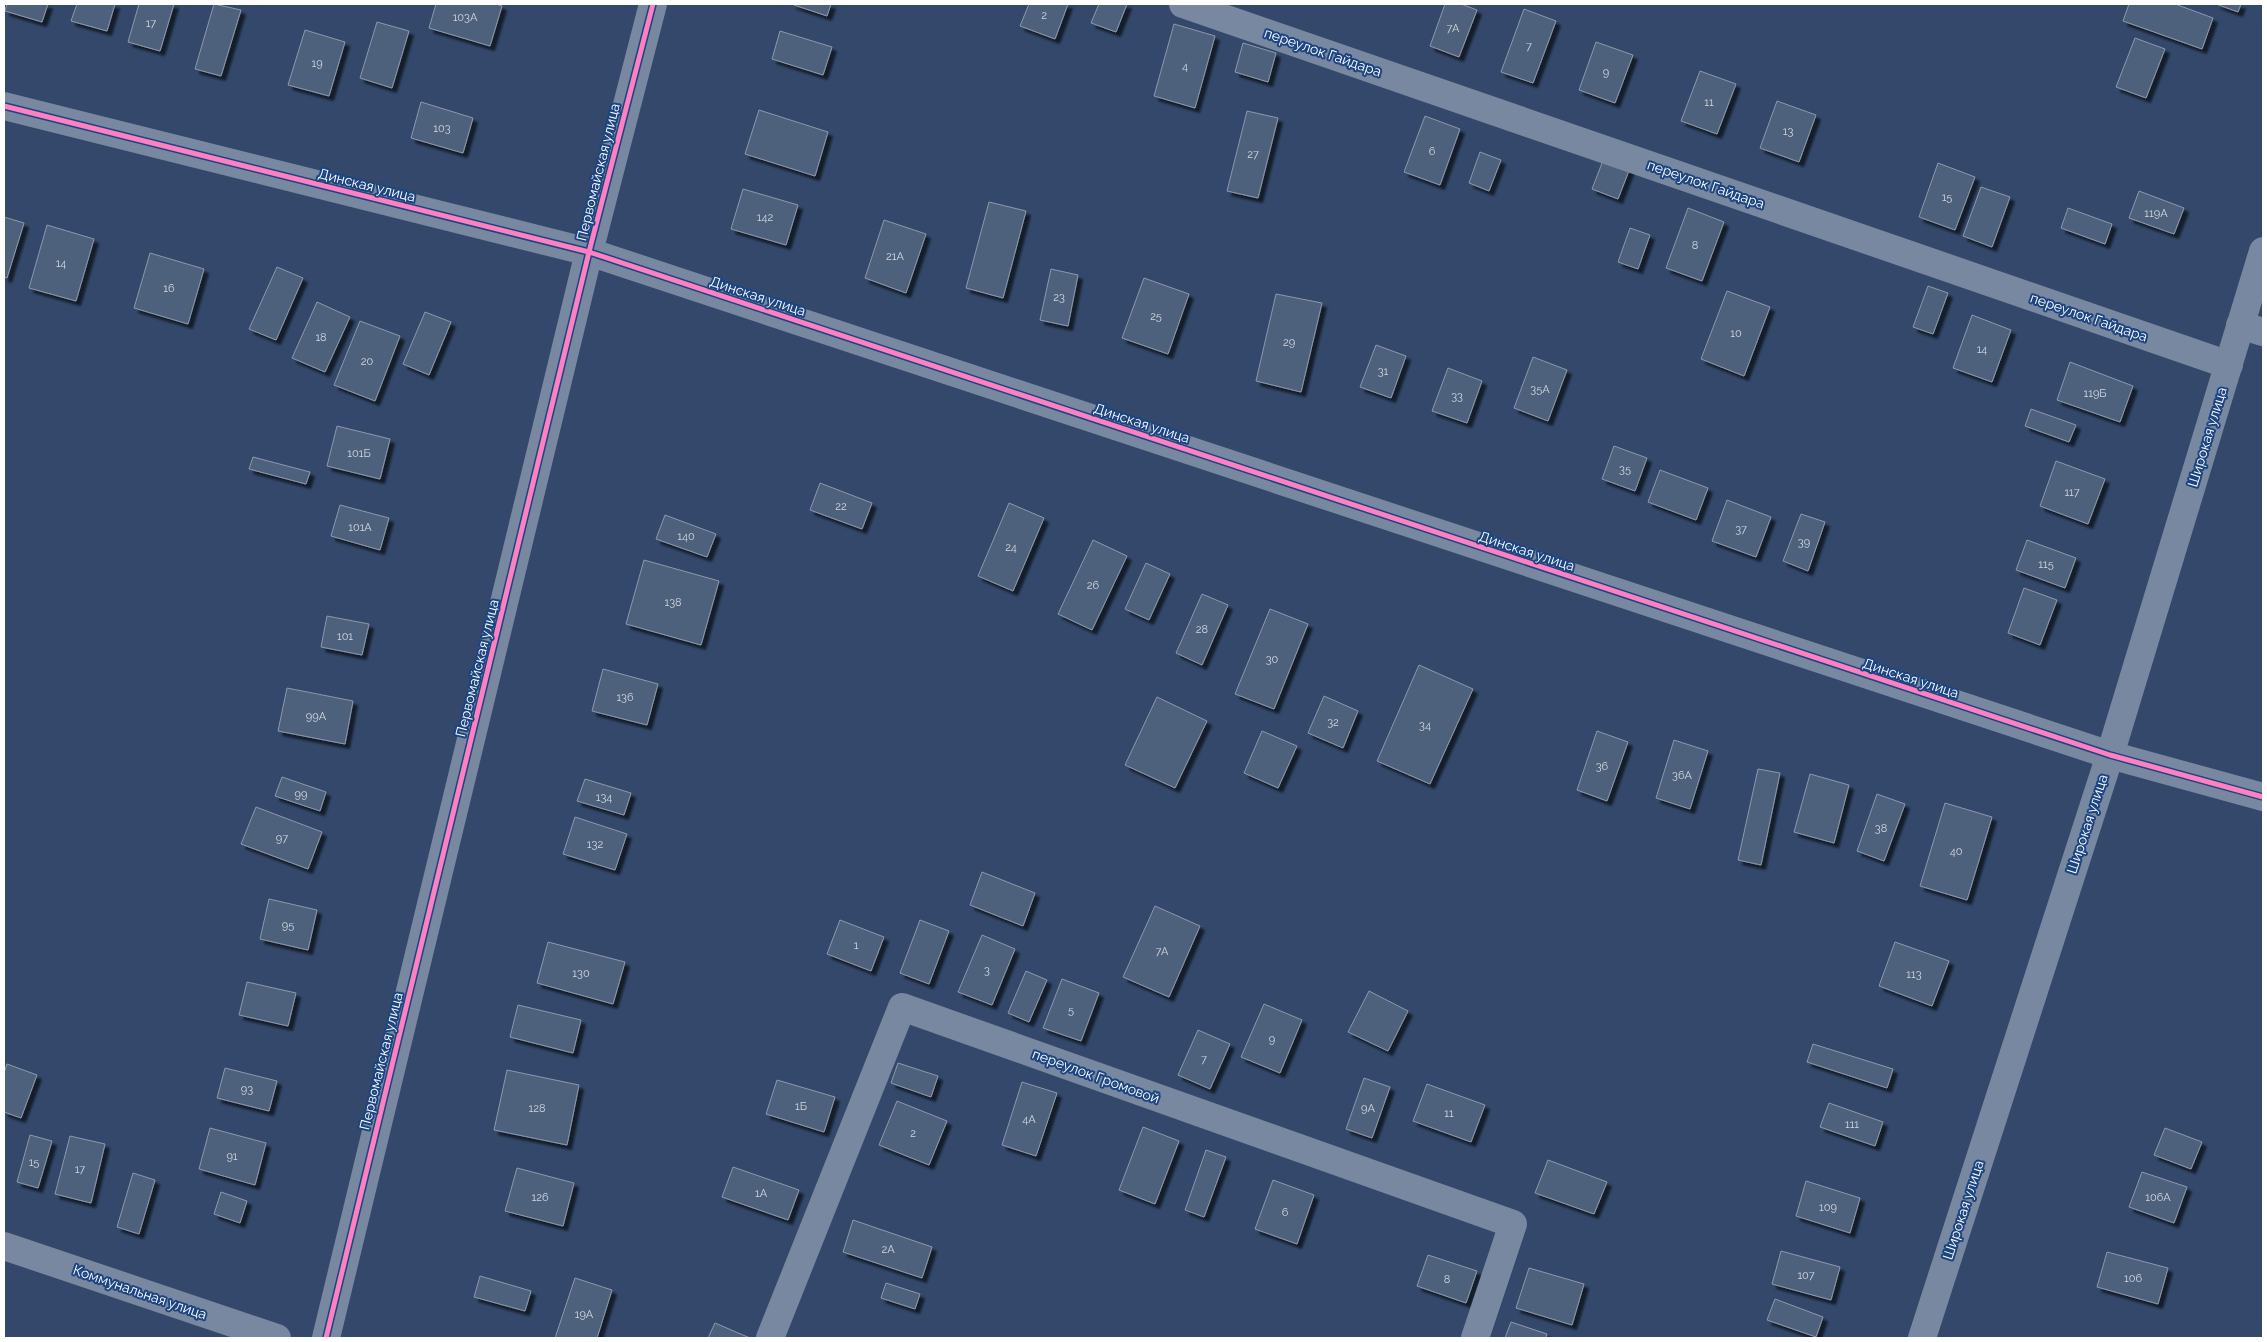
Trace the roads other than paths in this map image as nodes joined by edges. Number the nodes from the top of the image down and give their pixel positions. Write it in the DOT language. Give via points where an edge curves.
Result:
graph roads {
  1 [pos="653,4"];
  2 [pos="1183,4"];
  3 [pos="4,106"];
  4 [pos="2263,251"];
  5 [pos="589,252"];
  6 [pos="2252,328"];
  7 [pos="2229,365"];
  8 [pos="2110,756"];
  9 [pos="2263,798"];
  10 [pos="4,1246"];
  11 [pos="277,1338"];
  12 [pos="326,1338"];
  13 [pos="770,1338"];
  14 [pos="1475,1338"];
  15 [pos="1922,1338"];
  1 -- 5 [label="street, Первомайская улица"];
  2 -- 7 [label="street, переулок Гайдара"];
  3 -- 5 [label="street, Динская улица"];
  4 -- 6 [label="street, Широкая улица"];
  5 -- 8 [label="street, Динская улица"];
  5 -- 12 [label="street, Первомайская улица"];
  6 -- 7 [label="street, Широкая улица"];
  7 -- 8 [label="street, Широкая улица"];
  8 -- 9 [label="street, Динская улица"];
  8 -- 15 [label="street, Широкая улица"];
  10 -- 11 [label="street, Коммунальная улица"];
  13 -- 14 [label="street, переулок Громовой" via="902,1007 1513,1224"];
}
